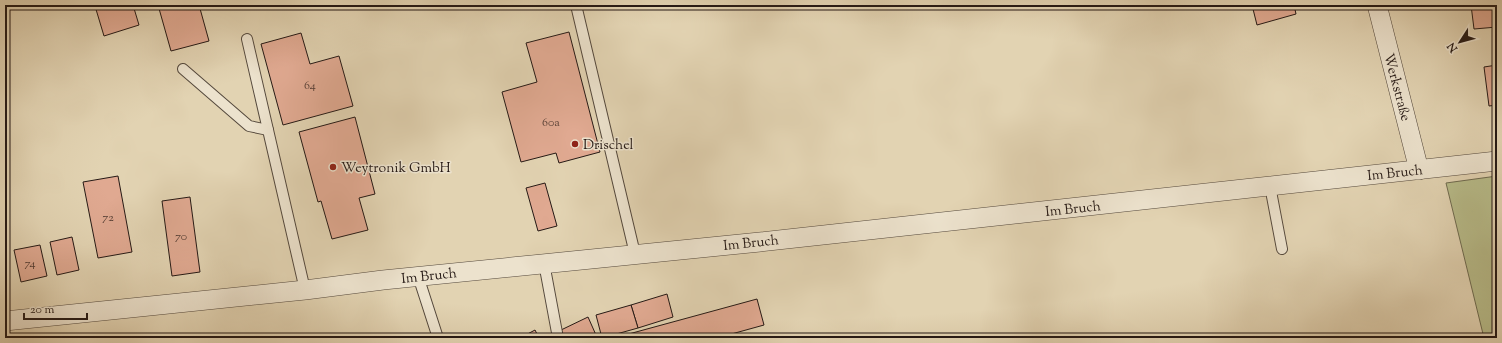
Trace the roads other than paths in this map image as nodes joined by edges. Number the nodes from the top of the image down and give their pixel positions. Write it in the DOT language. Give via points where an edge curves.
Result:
graph roads {
  1 [pos="576,5"];
  2 [pos="1377,5"];
  3 [pos="247,39"];
  4 [pos="183,69"];
  5 [pos="268,130"];
  6 [pos="1497,161"];
  7 [pos="1420,170"];
  8 [pos="1270,186"];
  9 [pos="1282,249"];
  10 [pos="635,254"];
  11 [pos="544,264"];
  12 [pos="418,276"];
  13 [pos="305,290"];
  14 [pos="5,321"];
  15 [pos="438,338"];
  16 [pos="558,338"];
  1 -- 10 [label="lane"];
  2 -- 7 [label="street, Werkstraße"];
  3 -- 5 [label="lane"];
  4 -- 5 [label="lane" via="250,126"];
  5 -- 13 [label="lane"];
  6 -- 7 [label="street, Im Bruch"];
  7 -- 8 [label="street, Im Bruch"];
  8 -- 9 [label="lane"];
  8 -- 10 [label="street, Im Bruch"];
  10 -- 11 [label="street, Im Bruch"];
  11 -- 12 [label="street, Im Bruch"];
  11 -- 16 [label="lane"];
  12 -- 13 [label="street, Im Bruch"];
  12 -- 15 [label="lane"];
  13 -- 14 [label="street, Im Bruch"];
}
